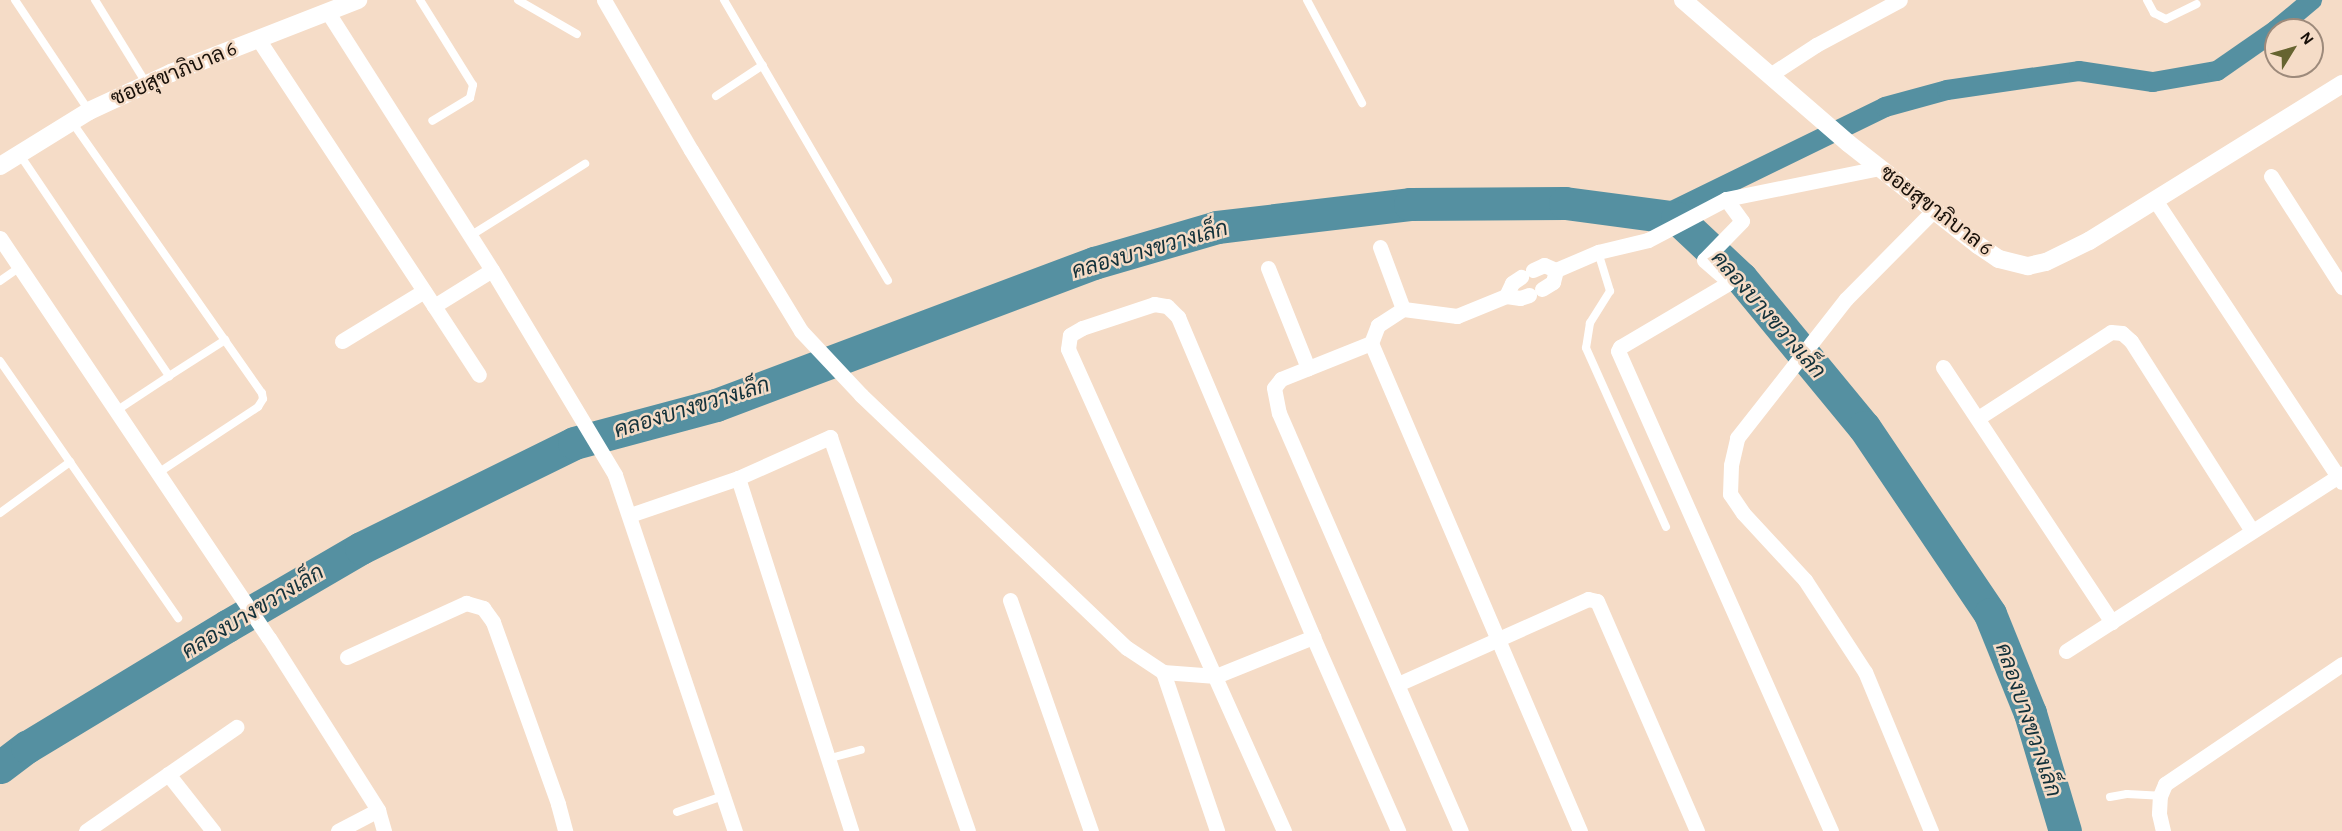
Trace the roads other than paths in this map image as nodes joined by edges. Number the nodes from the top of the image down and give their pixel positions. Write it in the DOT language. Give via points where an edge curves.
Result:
graph roads {
  1 [pos="15,0"];
  2 [pos="95,0"];
  3 [pos="358,0"];
  4 [pos="420,0"];
  5 [pos="518,0"];
  6 [pos="604,0"];
  7 [pos="724,0"];
  8 [pos="1307,0"];
  9 [pos="1683,0"];
  10 [pos="1900,0"];
  11 [pos="2147,0"];
  12 [pos="2197,3"];
  13 [pos="327,11"];
  14 [pos="577,34"];
  15 [pos="258,39"];
  16 [pos="763,65"];
  17 [pos="1770,75"];
  18 [pos="147,84"];
  19 [pos="2342,84"];
  20 [pos="716,96"];
  21 [pos="1362,103"];
  22 [pos="89,111"];
  23 [pos="432,121"];
  24 [pos="72,122"];
  25 [pos="20,155"];
  26 [pos="585,164"];
  27 [pos="1875,164"];
  28 [pos="0,166"];
  29 [pos="2271,176"];
  30 [pos="1726,199"];
  31 [pos="2155,200"];
  32 [pos="1934,210"];
  33 [pos="470,236"];
  34 [pos="0,238"];
  35 [pos="1380,247"];
  36 [pos="1598,252"];
  37 [pos="20,267"];
  38 [pos="1268,267"];
  39 [pos="492,270"];
  40 [pos="1556,270"];
  41 [pos="0,281"];
  42 [pos="888,281"];
  43 [pos="2342,287"];
  44 [pos="424,291"];
  45 [pos="1506,296"];
  46 [pos="434,306"];
  47 [pos="1403,309"];
  48 [pos="225,340"];
  49 [pos="342,341"];
  50 [pos="1371,343"];
  51 [pos="0,361"];
  52 [pos="1943,367"];
  53 [pos="1308,368"];
  54 [pos="479,375"];
  55 [pos="169,376"];
  56 [pos="116,411"];
  57 [pos="1978,418"];
  58 [pos="70,462"];
  59 [pos="158,473"];
  60 [pos="2341,477"];
  61 [pos="738,478"];
  62 [pos="0,513"];
  63 [pos="630,515"];
  64 [pos="1666,527"];
  65 [pos="2252,531"];
  66 [pos="1010,600"];
  67 [pos="178,618"];
  68 [pos="2112,622"];
  69 [pos="1313,637"];
  70 [pos="1498,641"];
  71 [pos="2066,651"];
  72 [pos="347,657"];
  73 [pos="2342,664"];
  74 [pos="1163,672"];
  75 [pos="1216,676"];
  76 [pos="1398,684"];
  77 [pos="236,727"];
  78 [pos="861,750"];
  79 [pos="827,759"];
  80 [pos="168,774"];
  81 [pos="723,796"];
  82 [pos="2160,796"];
  83 [pos="2110,797"];
  84 [pos="378,810"];
  85 [pos="677,812"];
  86 [pos="86,831"];
  87 [pos="213,831"];
  88 [pos="338,831"];
  89 [pos="384,831"];
  90 [pos="565,831"];
  91 [pos="735,831"];
  92 [pos="851,831"];
  93 [pos="968,831"];
  94 [pos="1091,831"];
  95 [pos="1217,831"];
  96 [pos="1284,831"];
  97 [pos="1398,831"];
  98 [pos="1461,831"];
  99 [pos="1580,831"];
  100 [pos="1697,831"];
  101 [pos="1832,831"];
  102 [pos="1931,831"];
  103 [pos="2163,831"];
  1 -- 22 [label="lane"];
  2 -- 18 [label="lane"];
  3 -- 13 [label="street, ซอยสุขาภิบาล 6"];
  4 -- 23 [label="lane" via="473,85 470,98"];
  5 -- 14 [label="lane"];
  6 -- 74 [label="street" via="801,331 861,395 1127,648"];
  7 -- 16 [label="lane"];
  8 -- 21 [label="lane"];
  9 -- 17 [label="street, ซอยสุขาภิบาล 6"];
  10 -- 17 [label="street"];
  11 -- 12 [label="lane" via="2154,13 2166,18"];
  13 -- 15 [label="street, ซอยสุขาภิบาล 6"];
  13 -- 33 [label="street"];
  15 -- 18 [label="street, ซอยสุขาภิบาล 6"];
  15 -- 44 [label="street"];
  16 -- 20 [label="lane"];
  16 -- 42 [label="lane"];
  17 -- 27 [label="street, ซอยสุขาภิบาล 6"];
  18 -- 22 [label="street, ซอยสุขาภิบาล 6"];
  19 -- 31 [label="street, ซอยสุขาภิบาล 6"];
  22 -- 24 [label="street, ซอยสุขาภิบาล 6"];
  24 -- 25 [label="street, ซอยสุขาภิบาล 6"];
  24 -- 48 [label="lane"];
  25 -- 28 [label="street, ซอยสุขาภิบาล 6"];
  25 -- 55 [label="lane"];
  26 -- 33 [label="lane"];
  27 -- 30 [label="street"];
  27 -- 32 [label="street, ซอยสุขาภิบาล 6"];
  29 -- 43 [label="street"];
  30 -- 36 [label="street" via="1648,240"];
  30 -- 101 [label="street" via="1742,221 1706,257 1705,263 1727,284 1618,351"];
  31 -- 32 [label="street, ซอยสุขาภิบาล 6" via="2089,241 2046,262 2028,266 1999,259"];
  31 -- 60 [label="street"];
  32 -- 102 [label="street" via="1846,299 1737,438 1730,494 1805,580 1865,672"];
  33 -- 39 [label="street"];
  34 -- 37 [label="street"];
  35 -- 47 [label="street"];
  36 -- 40 [label="street"];
  36 -- 64 [label="lane" via="1610,291 1590,323 1586,348"];
  37 -- 41 [label="lane"];
  37 -- 56 [label="street"];
  38 -- 53 [label="street"];
  39 -- 46 [label="street"];
  39 -- 63 [label="street" via="615,475"];
  40 -- 45 [label="street" via="1552,282 1535,292 1520,298"];
  40 -- 45 [label="street" via="1544,265 1527,273 1512,283"];
  44 -- 46 [label="street"];
  44 -- 49 [label="street"];
  45 -- 47 [label="street" via="1457,316"];
  46 -- 54 [label="street"];
  47 -- 50 [label="street" via="1378,325"];
  48 -- 55 [label="lane"];
  48 -- 59 [label="lane" via="263,399"];
  50 -- 53 [label="street"];
  50 -- 70 [label="street"];
  51 -- 58 [label="lane"];
  52 -- 57 [label="street"];
  53 -- 76 [label="street" via="1277,382 1274,388 1280,413"];
  55 -- 56 [label="lane"];
  56 -- 59 [label="street"];
  57 -- 65 [label="street" via="2111,332 2122,333 2131,341"];
  57 -- 68 [label="street"];
  58 -- 62 [label="lane"];
  58 -- 67 [label="lane"];
  59 -- 84 [label="street"];
  60 -- 65 [label="street"];
  61 -- 63 [label="street"];
  61 -- 79 [label="street"];
  61 -- 93 [label="street" via="830,437"];
  63 -- 81 [label="street"];
  65 -- 68 [label="street"];
  66 -- 94 [label="street"];
  68 -- 71 [label="street"];
  69 -- 75 [label="street"];
  69 -- 75 [label="street" via="1178,317 1167,306 1154,304 1082,328 1070,335 1068,349"];
  69 -- 97 [label="street"];
  70 -- 76 [label="street"];
  70 -- 99 [label="street"];
  70 -- 100 [label="street" via="1588,599 1598,601"];
  72 -- 90 [label="street" via="466,603 483,608 497,632"];
  73 -- 82 [label="street" via="2164,784"];
  74 -- 75 [label="street"];
  74 -- 95 [label="street"];
  75 -- 96 [label="street"];
  76 -- 98 [label="street"];
  77 -- 80 [label="street"];
  78 -- 79 [label="lane"];
  79 -- 92 [label="street"];
  80 -- 86 [label="street"];
  80 -- 87 [label="street"];
  81 -- 85 [label="lane"];
  81 -- 91 [label="street"];
  82 -- 83 [label="lane"];
  82 -- 103 [label="street"];
  84 -- 88 [label="street"];
  84 -- 89 [label="street"];
}
